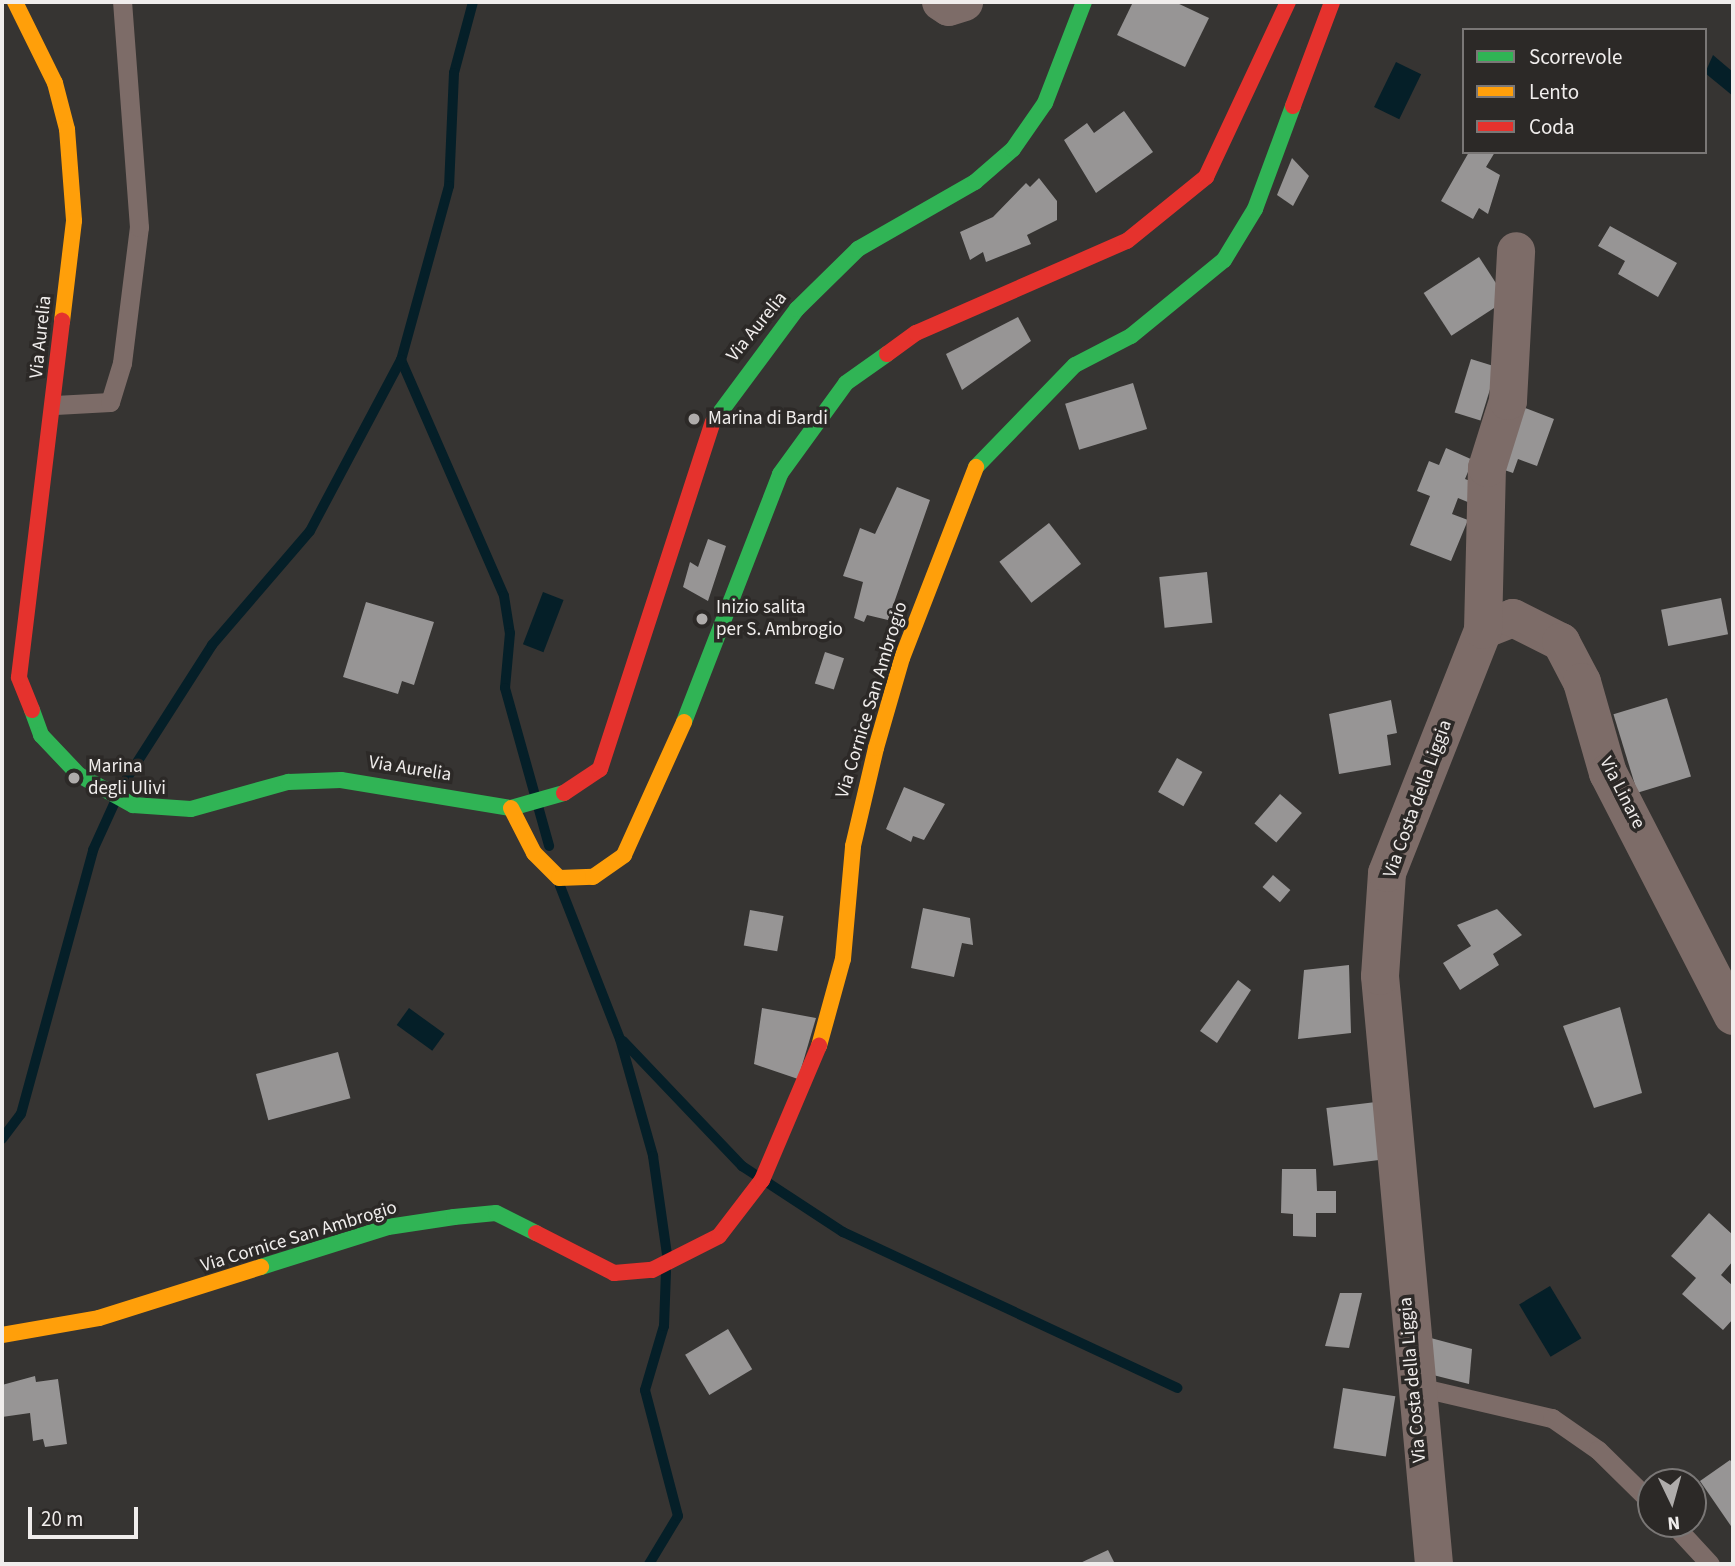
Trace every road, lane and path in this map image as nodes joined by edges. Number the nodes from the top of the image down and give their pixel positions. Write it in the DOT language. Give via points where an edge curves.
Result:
graph roads {
  1 [pos="15,2"];
  2 [pos="122,2"];
  3 [pos="941,2"];
  4 [pos="964,2"];
  5 [pos="1084,2"];
  6 [pos="1288,2"];
  7 [pos="1332,2"];
  8 [pos="1516,251"];
  9 [pos="55,405"];
  10 [pos="1482,630"];
  11 [pos="511,808"];
  12 [pos="1733,1016"];
  13 [pos="2,1335"];
  14 [pos="1413,1386"];
  15 [pos="1637,1488"];
  16 [pos="1686,1538"];
  17 [pos="1434,1564"];
  18 [pos="1710,1564"];
  1 -- 9 [label="street, Via Aurelia" via="55,83 67,129 74,221"];
  2 -- 9 [label="lane" via="139,227 122,363 110,402"];
  3 -- 4 [label="street" via="949,7"];
  5 -- 11 [label="street, Via Aurelia" via="1045,103 1013,149 975,182 858,249 797,309 716,413 600,769 556,798"];
  6 -- 11 [label="street" via="1206,177 1128,241 916,333 846,383 780,474 705,676 624,855 593,877 559,878 534,853"];
  7 -- 13 [label="street, Via Cornice San Ambrogio" via="1255,209 1224,260 1130,336 1076,365 978,461 902,658 876,748 853,846 843,959 819,1045 762,1180 719,1236 652,1270 614,1273 496,1213 454,1217 388,1227 99,1318"];
  8 -- 10 [label="street, Via Costa della Liggia" via="1508,401 1487,468"];
  9 -- 11 [label="street, Via Aurelia" via="19,677 41,735 79,775 134,805 191,809 288,782 341,780"];
  10 -- 12 [label="street, Via Linare" via="1513,618 1561,642 1582,682 1608,773"];
  10 -- 14 [label="street, Via Costa della Liggia" via="1387,873 1380,976"];
  14 -- 15 [label="lane" via="1552,1418 1598,1450"];
  14 -- 17 [label="street, Via Costa della Liggia"];
  16 -- 18 [label="lane"];
}
